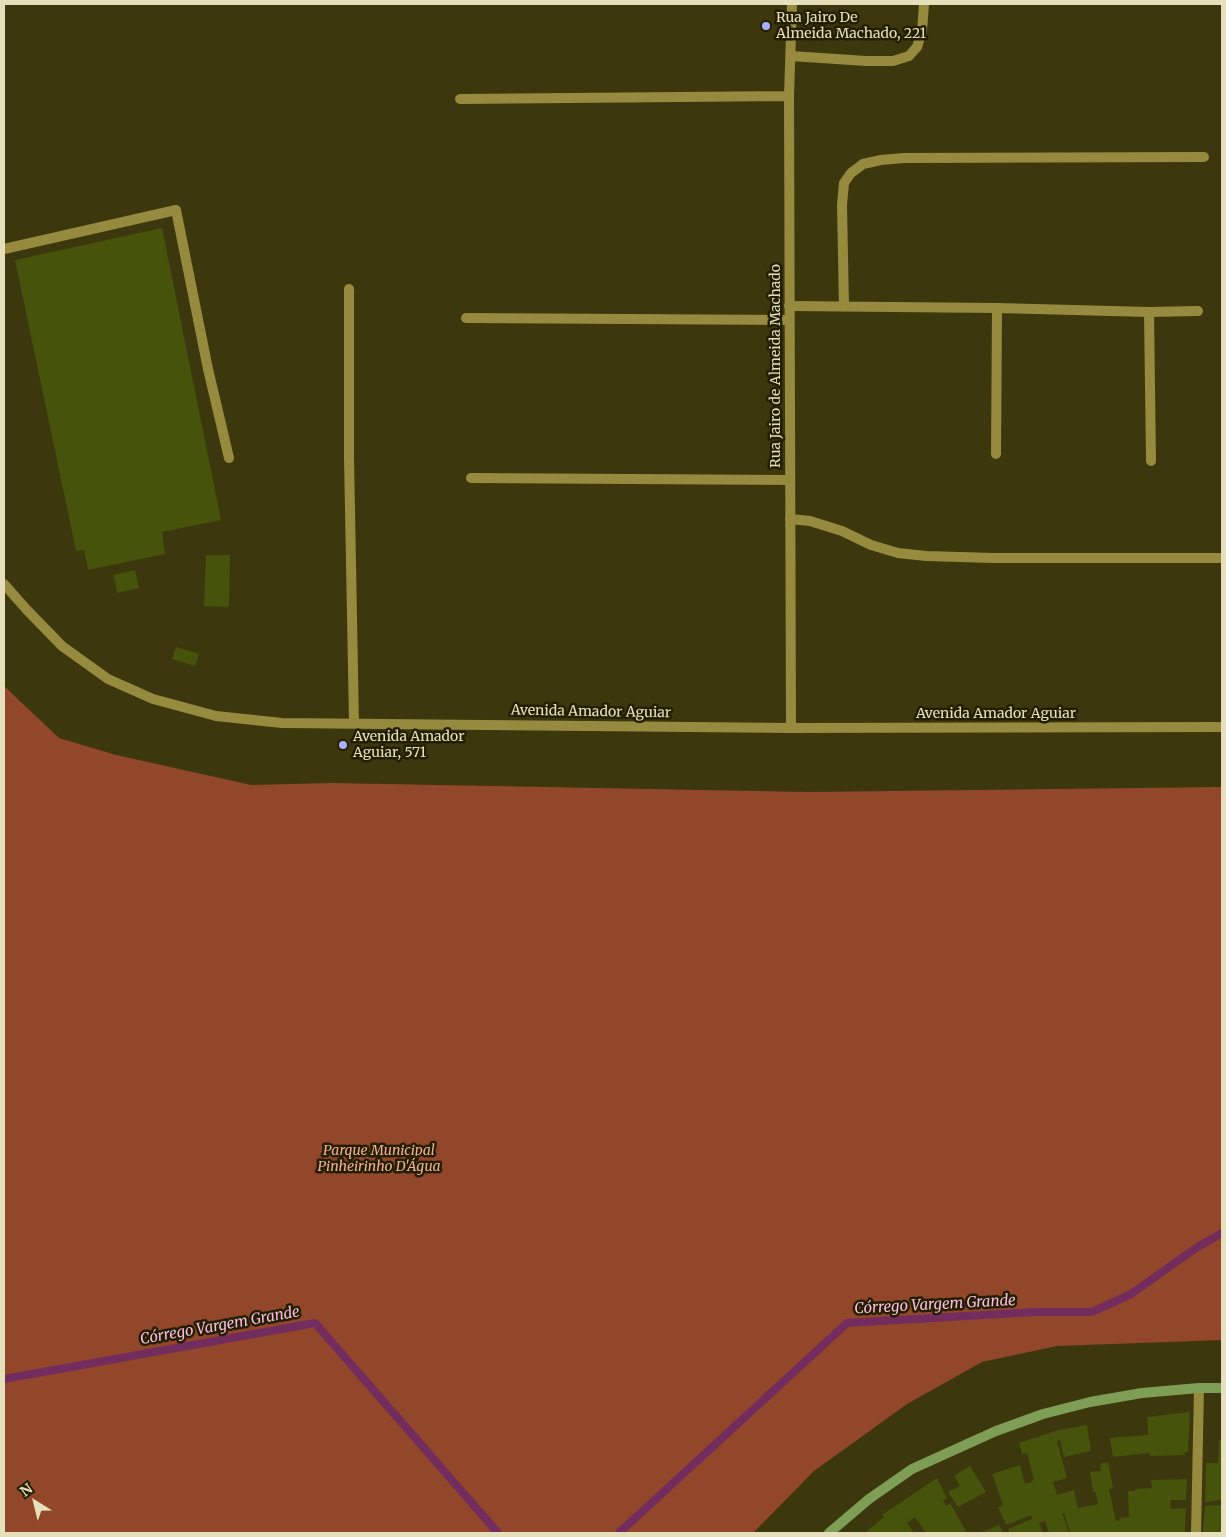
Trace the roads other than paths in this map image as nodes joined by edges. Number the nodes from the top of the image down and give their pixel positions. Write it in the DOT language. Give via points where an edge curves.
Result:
graph roads {
  1 [pos="792,4"];
  2 [pos="924,4"];
  3 [pos="791,56"];
  4 [pos="789,96"];
  5 [pos="460,99"];
  6 [pos="1204,157"];
  7 [pos="4,249"];
  8 [pos="349,289"];
  9 [pos="789,306"];
  10 [pos="844,307"];
  11 [pos="997,308"];
  12 [pos="1198,311"];
  13 [pos="1150,312"];
  14 [pos="466,318"];
  15 [pos="789,320"];
  16 [pos="996,454"];
  17 [pos="229,458"];
  18 [pos="1151,461"];
  19 [pos="471,478"];
  20 [pos="790,480"];
  21 [pos="790,519"];
  22 [pos="1222,558"];
  23 [pos="4,584"];
  24 [pos="354,723"];
  25 [pos="1222,727"];
  26 [pos="790,728"];
  27 [pos="1199,1388"];
  28 [pos="1222,1388"];
  29 [pos="829,1533"];
  30 [pos="1196,1533"];
  1 -- 3 [label="street, Rua Jairo de Almeida Machado"];
  2 -- 3 [label="street" via="920,39 908,56 892,61 866,61"];
  3 -- 4 [label="street, Rua Jairo de Almeida Machado"];
  4 -- 5 [label="street"];
  4 -- 9 [label="street, Rua Jairo de Almeida Machado"];
  6 -- 10 [label="street" via="904,158 864,164 844,183"];
  7 -- 17 [label="street" via="176,210"];
  8 -- 24 [label="street"];
  9 -- 10 [label="street"];
  9 -- 15 [label="street, Rua Jairo de Almeida Machado"];
  10 -- 11 [label="street"];
  11 -- 13 [label="street"];
  11 -- 16 [label="street"];
  12 -- 13 [label="street"];
  13 -- 18 [label="street"];
  14 -- 15 [label="street"];
  15 -- 20 [label="street, Rua Jairo de Almeida Machado"];
  19 -- 20 [label="street"];
  20 -- 21 [label="street, Rua Jairo de Almeida Machado"];
  21 -- 22 [label="street" via="810,520 898,553 926,556"];
  21 -- 26 [label="street, Rua Jairo de Almeida Machado"];
  23 -- 24 [label="street, Avenida Amador Aguiar" via="62,646 108,679 153,699 216,716 282,722"];
  24 -- 26 [label="street, Avenida Amador Aguiar"];
  25 -- 26 [label="street, Avenida Amador Aguiar"];
  27 -- 28 [label="main road"];
  27 -- 29 [label="main road" via="1090,1402 996,1431 912,1470 869,1499"];
  27 -- 30 [label="street"];
}
